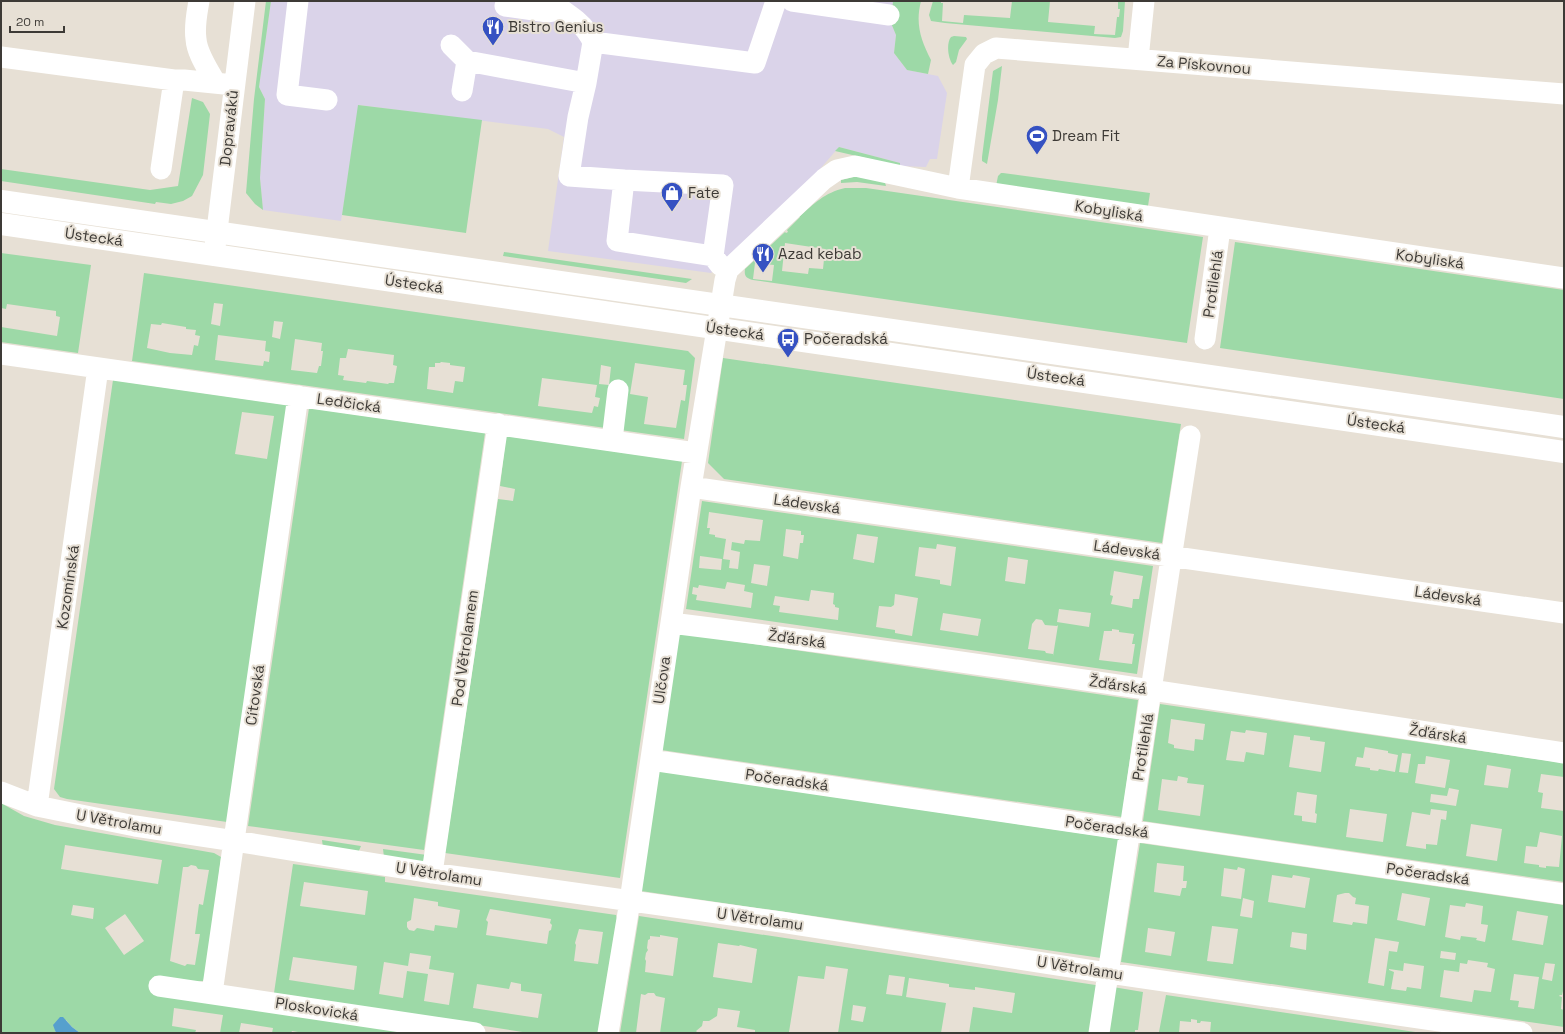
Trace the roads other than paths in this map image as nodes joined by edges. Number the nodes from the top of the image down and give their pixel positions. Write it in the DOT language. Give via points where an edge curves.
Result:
graph roads {
  1 [pos="199,1"];
  2 [pos="245,1"];
  3 [pos="298,1"];
  4 [pos="776,1"];
  5 [pos="792,1"];
  6 [pos="1144,1"];
  7 [pos="557,5"];
  8 [pos="505,6"];
  9 [pos="889,15"];
  10 [pos="593,42"];
  11 [pos="451,45"];
  12 [pos="1,57"];
  13 [pos="1138,59"];
  14 [pos="467,61"];
  15 [pos="174,80"];
  16 [pos="225,83"];
  17 [pos="586,83"];
  18 [pos="462,90"];
  19 [pos="1564,94"];
  20 [pos="327,100"];
  21 [pos="161,169"];
  22 [pos="624,180"];
  23 [pos="958,188"];
  24 [pos="1,201"];
  25 [pos="1,224"];
  26 [pos="1220,228"];
  27 [pos="217,232"];
  28 [pos="214,255"];
  29 [pos="721,263"];
  30 [pos="1564,278"];
  31 [pos="721,304"];
  32 [pos="717,328"];
  33 [pos="1205,339"];
  34 [pos="1,354"];
  35 [pos="98,368"];
  36 [pos="618,390"];
  37 [pos="298,396"];
  38 [pos="498,424"];
  39 [pos="1564,427"];
  40 [pos="1190,436"];
  41 [pos="612,440"];
  42 [pos="1564,452"];
  43 [pos="696,453"];
  44 [pos="691,487"];
  45 [pos="1171,556"];
  46 [pos="1564,613"];
  47 [pos="671,622"];
  48 [pos="1152,690"];
  49 [pos="1564,753"];
  50 [pos="651,760"];
  51 [pos="1,792"];
  52 [pos="37,806"];
  53 [pos="1130,830"];
  54 [pos="234,841"];
  55 [pos="432,873"];
  56 [pos="1564,894"];
  57 [pos="630,901"];
  58 [pos="1108,973"];
  59 [pos="159,986"];
  60 [pos="212,993"];
  61 [pos="475,1033"];
  62 [pos="608,1033"];
  63 [pos="1099,1033"];
  64 [pos="1522,1033"];
  1 -- 16 [label="street" via="195,31 198,48"];
  2 -- 16 [label="street, Dopraváků"];
  3 -- 20 [label="street" via="287,95"];
  4 -- 10 [label="street" via="755,63"];
  5 -- 9 [label="street"];
  6 -- 13 [label="street"];
  7 -- 8 [label="street" via="548,12"];
  7 -- 10 [label="street" via="588,32"];
  10 -- 17 [label="street"];
  11 -- 14 [label="street"];
  12 -- 15 [label="street"];
  13 -- 19 [label="street, Za Pískovnou"];
  13 -- 23 [label="street, Za Pískovnou" via="996,48 984,54 974,65"];
  14 -- 17 [label="street"];
  14 -- 18 [label="street"];
  15 -- 16 [label="street"];
  15 -- 21 [label="street"];
  16 -- 27 [label="street, Dopraváků"];
  17 -- 22 [label="street" via="569,176"];
  22 -- 29 [label="street" via="617,241"];
  22 -- 29 [label="street" via="723,185"];
  23 -- 26 [label="street, Kobyliská"];
  23 -- 29 [label="street, Kobyliská" via="855,166 837,170"];
  24 -- 27 [label="main road, Ústecká"];
  25 -- 28 [label="main road, Ústecká"];
  26 -- 30 [label="street, Kobyliská"];
  26 -- 33 [label="street, Protilehlá"];
  27 -- 28 [label="street, Dopraváků"];
  27 -- 31 [label="main road, Ústecká"];
  28 -- 32 [label="main road, Ústecká"];
  29 -- 31 [label="street"];
  31 -- 32 [label="street, Ulčova"];
  31 -- 39 [label="main road, Ústecká"];
  32 -- 42 [label="main road, Ústecká"];
  32 -- 43 [label="street, Ulčova"];
  34 -- 35 [label="street, Ledčická"];
  35 -- 37 [label="street, Ledčická"];
  35 -- 52 [label="street, Kozomínská"];
  36 -- 41 [label="street"];
  37 -- 38 [label="street, Ledčická"];
  37 -- 54 [label="street, Cítovská"];
  38 -- 41 [label="street, Ledčická"];
  38 -- 55 [label="street, Pod Větrolamem"];
  40 -- 45 [label="street, Protilehlá"];
  41 -- 43 [label="street, Ledčická"];
  43 -- 44 [label="street, Ulčova"];
  44 -- 45 [label="street, Ládevská"];
  44 -- 47 [label="street, Ulčova"];
  45 -- 46 [label="street, Ládevská"];
  45 -- 48 [label="street, Protilehlá"];
  47 -- 48 [label="street, Žďárská"];
  47 -- 50 [label="street, Ulčova"];
  48 -- 49 [label="street, Žďárská"];
  48 -- 53 [label="street, Protilehlá"];
  50 -- 53 [label="street, Počeradská"];
  50 -- 57 [label="street, Ulčova"];
  51 -- 52 [label="street, U Větrolamu"];
  52 -- 54 [label="street, U Větrolamu" via="135,826"];
  53 -- 56 [label="street, Počeradská"];
  53 -- 58 [label="street, Protilehlá"];
  54 -- 55 [label="street, U Větrolamu"];
  54 -- 60 [label="street, Cítovská"];
  55 -- 57 [label="street, U Větrolamu"];
  57 -- 58 [label="street, U Větrolamu"];
  57 -- 62 [label="street, Ulčova"];
  58 -- 63 [label="street, Protilehlá"];
  58 -- 64 [label="street, U Větrolamu"];
  59 -- 60 [label="street, Ploskovická"];
  60 -- 61 [label="street, Ploskovická"];
}
